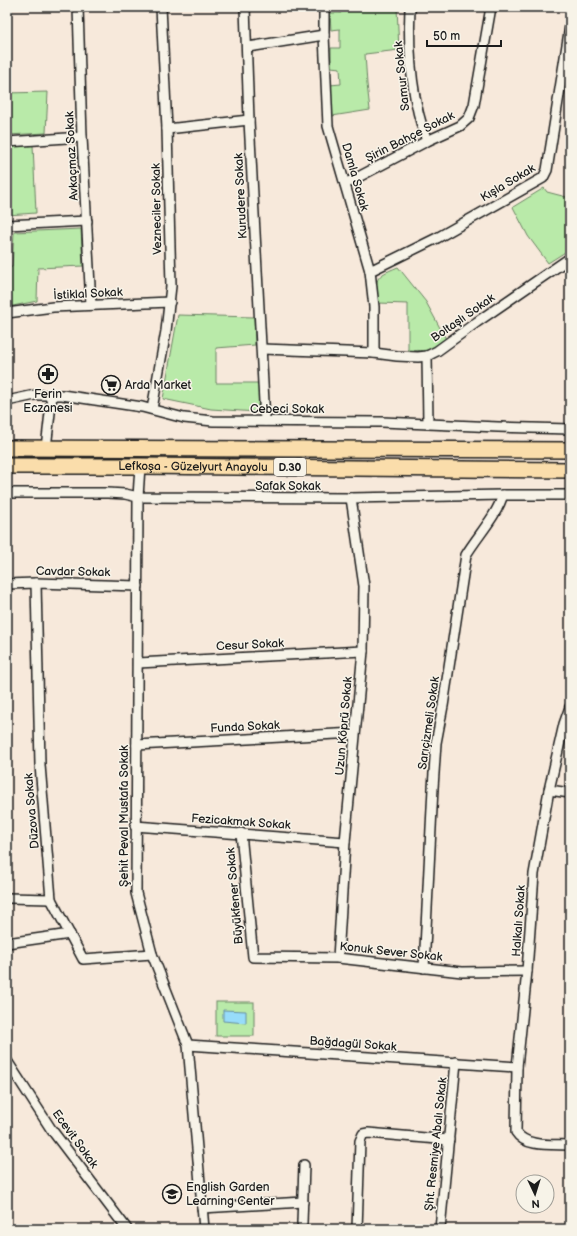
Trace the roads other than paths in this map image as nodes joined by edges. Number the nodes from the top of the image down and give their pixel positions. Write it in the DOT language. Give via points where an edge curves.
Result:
graph roads {
  1 [pos="78,7"];
  2 [pos="161,7"];
  3 [pos="246,7"];
  4 [pos="324,7"];
  5 [pos="410,7"];
  6 [pos="491,7"];
  7 [pos="570,30"];
  8 [pos="324,35"];
  9 [pos="248,47"];
  10 [pos="249,120"];
  11 [pos="167,129"];
  12 [pos="82,136"];
  13 [pos="428,141"];
  14 [pos="7,142"];
  15 [pos="345,184"];
  16 [pos="87,221"];
  17 [pos="7,225"];
  18 [pos="570,258"];
  19 [pos="370,271"];
  20 [pos="170,302"];
  21 [pos="91,305"];
  22 [pos="7,313"];
  23 [pos="262,349"];
  24 [pos="374,353"];
  25 [pos="427,356"];
  26 [pos="52,395"];
  27 [pos="7,402"];
  28 [pos="152,409"];
  29 [pos="265,420"];
  30 [pos="428,424"];
  31 [pos="570,429"];
  32 [pos="7,448"];
  33 [pos="46,448"];
  34 [pos="570,450"];
  35 [pos="7,466"];
  36 [pos="140,466"];
  37 [pos="570,470"];
  38 [pos="7,493"];
  39 [pos="503,494"];
  40 [pos="570,496"];
  41 [pos="138,497"];
  42 [pos="351,498"];
  43 [pos="36,583"];
  44 [pos="7,584"];
  45 [pos="138,586"];
  46 [pos="363,651"];
  47 [pos="138,663"];
  48 [pos="570,707"];
  49 [pos="355,733"];
  50 [pos="137,746"];
  51 [pos="549,790"];
  52 [pos="570,792"];
  53 [pos="135,826"];
  54 [pos="241,833"];
  55 [pos="345,842"];
  56 [pos="7,898"];
  57 [pos="51,898"];
  58 [pos="70,934"];
  59 [pos="7,943"];
  60 [pos="152,954"];
  61 [pos="253,957"];
  62 [pos="338,958"];
  63 [pos="424,968"];
  64 [pos="527,972"];
  65 [pos="188,1045"];
  66 [pos="7,1060"];
  67 [pos="456,1062"];
  68 [pos="517,1067"];
  69 [pos="449,1140"];
  70 [pos="570,1145"];
  71 [pos="304,1165"];
  72 [pos="303,1202"];
  73 [pos="202,1208"];
  74 [pos="302,1223"];
  75 [pos="127,1229"];
  76 [pos="204,1229"];
  77 [pos="357,1229"];
  78 [pos="440,1229"];
  1 -- 12 [label="street, Avkaçmaz Sokak"];
  2 -- 11 [label="street, Vezneciler Sokak"];
  3 -- 9 [label="street, Kurudere Sokak"];
  4 -- 8 [label="street, Damla Sokak"];
  5 -- 13 [label="street, Samur Sokak" via="410,53 415,102"];
  6 -- 13 [label="street, Şirin Bahçe Sokak" via="469,118 460,126"];
  7 -- 19 [label="street, Kışla Sokak" via="547,170 543,178 437,238"];
  8 -- 9 [label="street"];
  8 -- 15 [label="street, Damla Sokak" via="328,126"];
  9 -- 10 [label="street, Kurudere Sokak"];
  10 -- 11 [label="street"];
  10 -- 23 [label="street, Kurudere Sokak"];
  11 -- 20 [label="street, Vezneciler Sokak"];
  12 -- 14 [label="street"];
  12 -- 16 [label="street, Avkaçmaz Sokak"];
  13 -- 15 [label="street, Şirin Bahçe Sokak"];
  15 -- 19 [label="street, Damla Sokak"];
  16 -- 17 [label="street"];
  16 -- 21 [label="street, Avkaçmaz Sokak"];
  18 -- 25 [label="street, Boltaşlı Sokak"];
  19 -- 24 [label="street, Damla Sokak" via="374,307"];
  20 -- 21 [label="street, İstiklal Sokak"];
  20 -- 28 [label="street, Vezneciler Sokak"];
  21 -- 22 [label="street, İstiklal Sokak"];
  23 -- 24 [label="street, Boltaşlı Sokak"];
  23 -- 29 [label="street, Kurudere Sokak"];
  24 -- 25 [label="street, Boltaşlı Sokak"];
  25 -- 30 [label="street"];
  26 -- 27 [label="street, Cebeci Sokak" via="35,395"];
  26 -- 28 [label="street, Cebeci Sokak"];
  26 -- 33 [label="street"];
  28 -- 29 [label="street, Cebeci Sokak" via="199,420"];
  29 -- 30 [label="street, Cebeci Sokak"];
  30 -- 31 [label="street, Cebeci Sokak"];
  32 -- 33 [label="highway, Lefkoşa - Güzelyurt Anayolu / D.30"];
  33 -- 34 [label="highway, Lefkoşa - Güzelyurt Anayolu / D.30"];
  35 -- 36 [label="highway, Lefkoşa - Güzelyurt Anayolu / D.30"];
  36 -- 37 [label="highway, Lefkoşa - Güzelyurt Anayolu / D.30"];
  36 -- 41 [label="street, Şehit Peval Mustafa Sokak"];
  38 -- 41 [label="street, Safak Sokak" via="108,493"];
  39 -- 40 [label="street, Safak Sokak"];
  39 -- 42 [label="street, Safak Sokak"];
  39 -- 63 [label="street, Sarıçizmeli Sokak" via="499,506 466,555 436,743"];
  41 -- 42 [label="street, Safak Sokak"];
  41 -- 45 [label="street, Şehit Peval Mustafa Sokak"];
  42 -- 46 [label="street, Uzun Köprü Sokak" via="364,586"];
  43 -- 44 [label="street, Cavdar Sokak"];
  43 -- 45 [label="street, Cavdar Sokak"];
  43 -- 57 [label="street, Düzova Sokak" via="40,765"];
  45 -- 47 [label="street, Şehit Peval Mustafa Sokak"];
  46 -- 47 [label="street, Cesur Sokak"];
  46 -- 49 [label="street, Uzun Köprü Sokak"];
  47 -- 50 [label="street, Şehit Peval Mustafa Sokak"];
  48 -- 51 [label="street, Halkalı Sokak"];
  49 -- 50 [label="street, Funda Sokak"];
  49 -- 55 [label="street, Uzun Köprü Sokak"];
  50 -- 53 [label="street, Şehit Peval Mustafa Sokak"];
  51 -- 52 [label="street"];
  51 -- 64 [label="street, Halkalı Sokak" via="534,874"];
  53 -- 54 [label="street, Fezicakmak Sokak"];
  53 -- 60 [label="street, Şehit Peval Mustafa Sokak" via="136,893"];
  54 -- 55 [label="street, Fezicakmak Sokak"];
  54 -- 61 [label="street, Büyükfener Sokak"];
  55 -- 62 [label="street, Uzun Köprü Sokak"];
  56 -- 57 [label="street"];
  57 -- 58 [label="street, Düzova Sokak"];
  58 -- 59 [label="street"];
  58 -- 60 [label="street, Düzova Sokak" via="82,959"];
  60 -- 65 [label="street, Şehit Peval Mustafa Sokak"];
  61 -- 62 [label="street, Konuk Sever Sokak"];
  62 -- 63 [label="street, Konuk Sever Sokak"];
  63 -- 64 [label="street, Konuk Sever Sokak" via="462,972"];
  64 -- 68 [label="street, Halkalı Sokak"];
  65 -- 67 [label="street, Bağdagül Sokak"];
  65 -- 73 [label="street, Şehit Peval Mustafa Sokak"];
  66 -- 75 [label="street, Ecevit Sokak" via="51,1129"];
  67 -- 68 [label="street, Bağdagül Sokak"];
  67 -- 69 [label="street, Şht. Resmiye Abalı Sokak"];
  68 -- 70 [label="street, Halkalı Sokak" via="516,1132 520,1139 533,1143"];
  69 -- 77 [label="street" via="363,1134 360,1141"];
  69 -- 78 [label="street, Şht. Resmiye Abalı Sokak"];
  71 -- 72 [label="street"];
  72 -- 73 [label="street"];
  72 -- 74 [label="street"];
  73 -- 76 [label="street, Şehit Peval Mustafa Sokak"];
}
